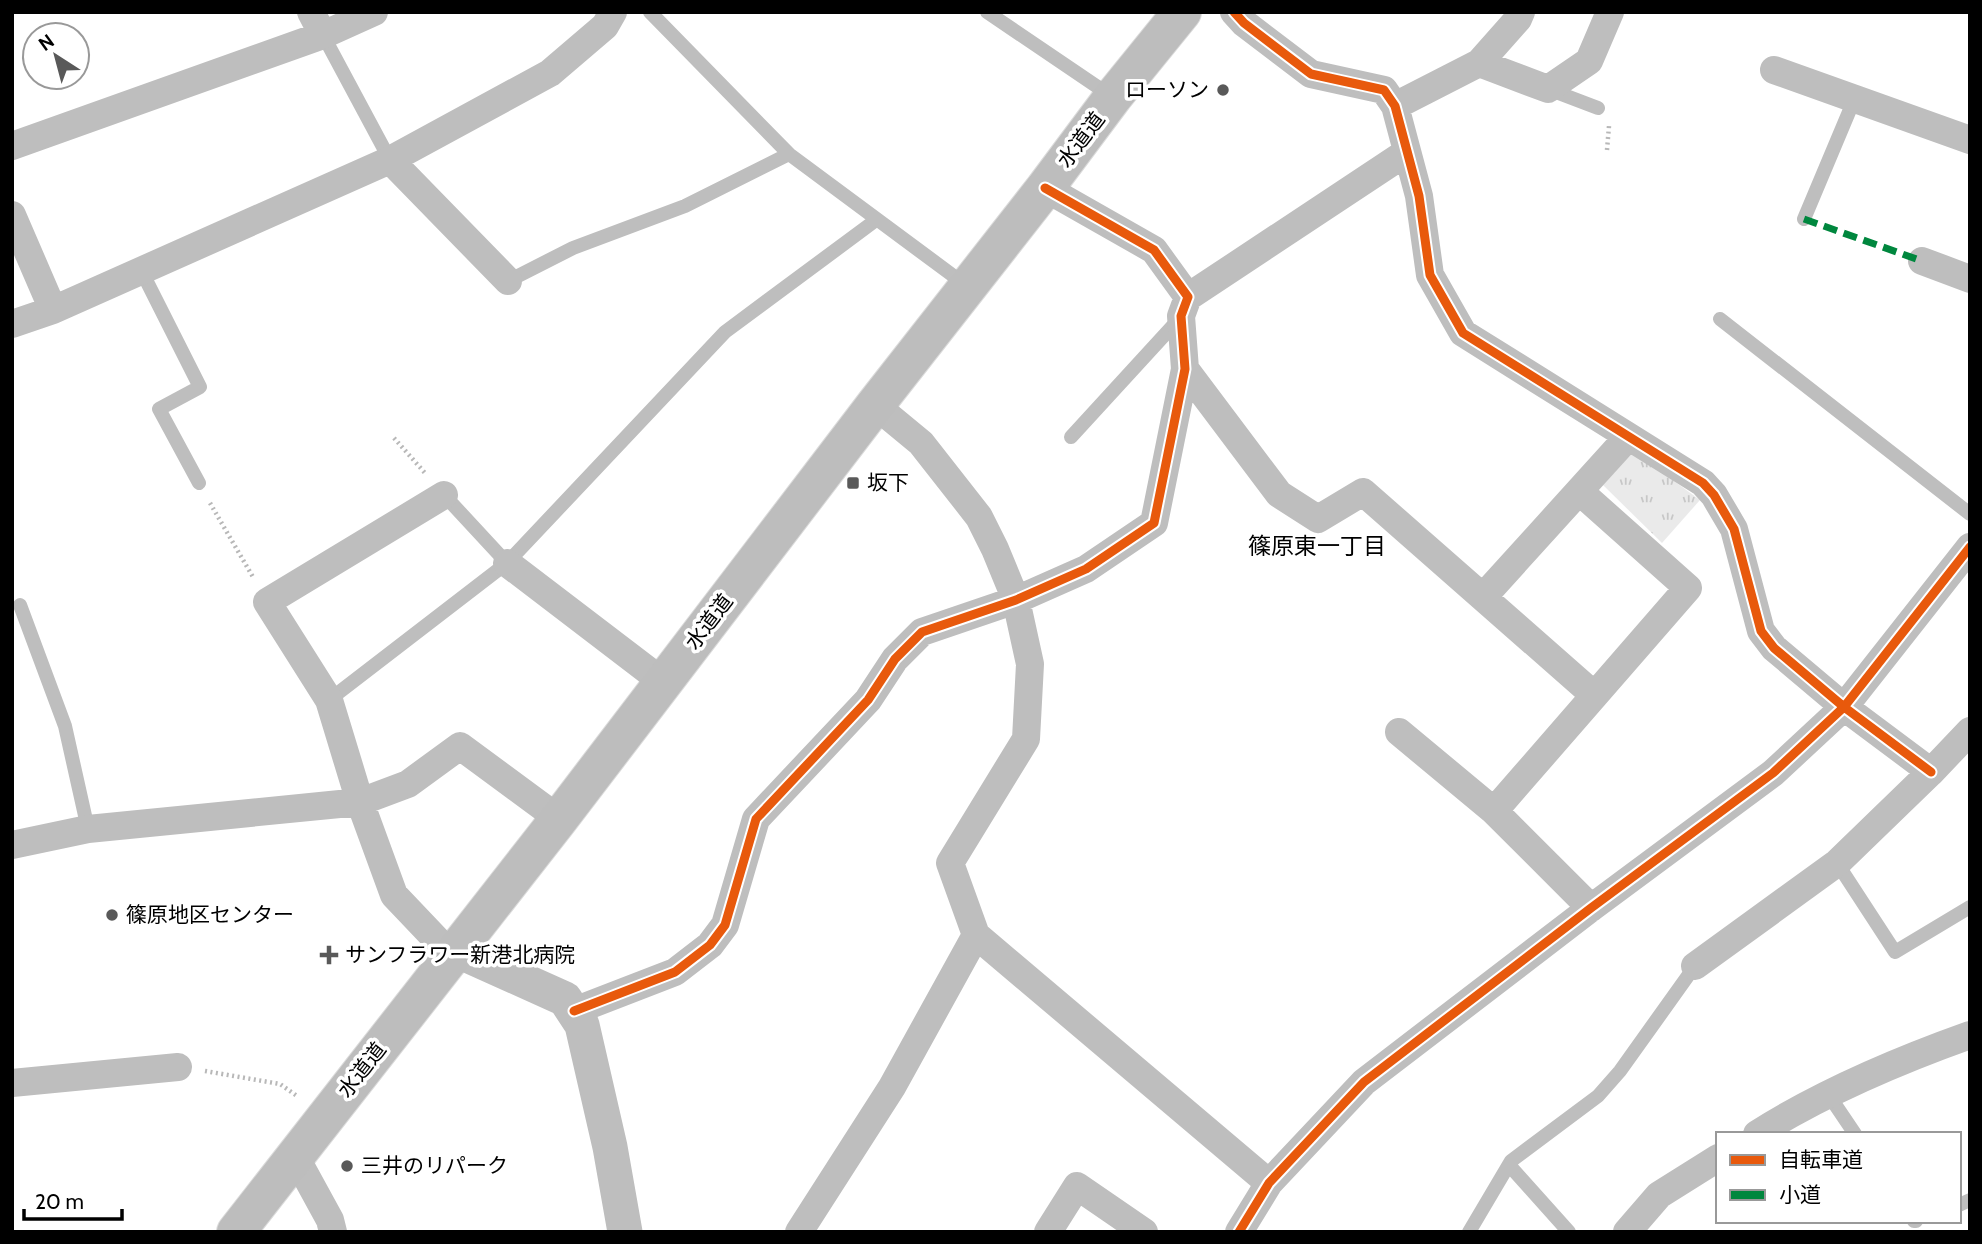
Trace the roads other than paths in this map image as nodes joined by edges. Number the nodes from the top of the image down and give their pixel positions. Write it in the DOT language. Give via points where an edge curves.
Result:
graph roads {
  1 [pos="374,12"];
  2 [pos="613,12"];
  3 [pos="650,12"];
  4 [pos="987,12"];
  5 [pos="1182,12"];
  6 [pos="1234,12"];
  7 [pos="1521,12"];
  8 [pos="1610,12"];
  9 [pos="317,24"];
  10 [pos="1479,63"];
  11 [pos="1773,70"];
  12 [pos="1548,89"];
  13 [pos="1113,97"];
  14 [pos="1854,100"];
  15 [pos="1395,106"];
  16 [pos="1598,108"];
  17 [pos="1970,140"];
  18 [pos="12,146"];
  19 [pos="1407,152"];
  20 [pos="789,154"];
  21 [pos="390,160"];
  22 [pos="1045,188"];
  23 [pos="12,215"];
  24 [pos="1804,219"];
  25 [pos="876,220"];
  26 [pos="1922,261"];
  27 [pos="141,270"];
  28 [pos="1970,279"];
  29 [pos="508,281"];
  30 [pos="968,287"];
  31 [pos="1184,307"];
  32 [pos="53,310"];
  33 [pos="1720,318"];
  34 [pos="12,324"];
  35 [pos="1185,369"];
  36 [pos="875,405"];
  37 [pos="1070,437"];
  38 [pos="1628,437"];
  39 [pos="199,482"];
  40 [pos="1579,491"];
  41 [pos="444,495"];
  42 [pos="1970,514"];
  43 [pos="1970,547"];
  44 [pos="508,562"];
  45 [pos="1483,597"];
  46 [pos="1016,600"];
  47 [pos="20,605"];
  48 [pos="663,682"];
  49 [pos="1594,695"];
  50 [pos="329,700"];
  51 [pos="1844,707"];
  52 [pos="1970,731"];
  53 [pos="1399,732"];
  54 [pos="1931,772"];
  55 [pos="360,802"];
  56 [pos="1494,811"];
  57 [pos="559,819"];
  58 [pos="88,829"];
  59 [pos="12,845"];
  60 [pos="1837,863"];
  61 [pos="1970,907"];
  62 [pos="1591,908"];
  63 [pos="976,935"];
  64 [pos="454,953"];
  65 [pos="1695,966"];
  66 [pos="574,1011"];
  67 [pos="1970,1035"];
  68 [pos="178,1067"];
  69 [pos="12,1083"];
  70 [pos="1828,1094"];
  71 [pos="1760,1132"];
  72 [pos="1854,1132"];
  73 [pos="295,1156"];
  74 [pos="1716,1159"];
  75 [pos="1509,1165"];
  76 [pos="1269,1183"];
  77 [pos="236,1232"];
  78 [pos="333,1232"];
  79 [pos="625,1232"];
  80 [pos="799,1232"];
  81 [pos="1048,1232"];
  82 [pos="1144,1232"];
  83 [pos="1239,1232"];
  84 [pos="1469,1232"];
  85 [pos="1569,1232"];
  86 [pos="1627,1232"];
  1 -- 9 [label="street"];
  2 -- 21 [label="street" via="605,26 550,74"];
  3 -- 20 [label="lane"];
  4 -- 13 [label="lane"];
  5 -- 13 [label="main road, 水道道"];
  6 -- 15 [label="street" via="1311,74 1384,90"];
  7 -- 10 [label="street"];
  8 -- 12 [label="street" via="1589,61"];
  9 -- 18 [label="street"];
  9 -- 21 [label="lane"];
  10 -- 12 [label="street"];
  10 -- 15 [label="street"];
  11 -- 14 [label="street"];
  12 -- 16 [label="lane"];
  13 -- 22 [label="main road, 水道道"];
  14 -- 17 [label="street"];
  14 -- 24 [label="lane"];
  15 -- 19 [label="street"];
  19 -- 31 [label="street"];
  19 -- 38 [label="street" via="1419,196 1430,275 1463,333"];
  20 -- 25 [label="lane"];
  20 -- 29 [label="lane" via="685,206 573,248"];
  21 -- 27 [label="street"];
  21 -- 29 [label="street"];
  22 -- 30 [label="main road, 水道道"];
  22 -- 31 [label="street" via="1154,250"];
  23 -- 32 [label="street"];
  25 -- 30 [label="lane"];
  25 -- 44 [label="lane" via="725,332"];
  26 -- 28 [label="street"];
  27 -- 32 [label="street"];
  27 -- 39 [label="lane" via="200,387 159,410"];
  30 -- 36 [label="main road, 水道道"];
  31 -- 35 [label="street"];
  31 -- 37 [label="lane"];
  32 -- 34 [label="street"];
  33 -- 42 [label="lane"];
  35 -- 45 [label="street" via="1279,494 1318,519 1363,492"];
  35 -- 46 [label="street" via="1154,523 1086,569"];
  36 -- 46 [label="street" via="921,443 979,517"];
  36 -- 48 [label="main road, 水道道"];
  38 -- 40 [label="street"];
  38 -- 51 [label="street" via="1703,482 1714,495 1734,529 1761,631 1774,648"];
  40 -- 45 [label="street"];
  40 -- 49 [label="street" via="1688,588"];
  41 -- 44 [label="lane"];
  41 -- 50 [label="street" via="267,602"];
  43 -- 51 [label="street"];
  44 -- 48 [label="street"];
  44 -- 50 [label="lane"];
  45 -- 49 [label="street"];
  46 -- 63 [label="street" via="1030,664 1026,739 950,863"];
  46 -- 66 [label="street" via="922,632 895,659 868,700 756,819 724,925 710,945 675,972"];
  47 -- 58 [label="lane" via="65,726"];
  48 -- 57 [label="main road, 水道道"];
  49 -- 56 [label="street"];
  50 -- 55 [label="street"];
  51 -- 54 [label="street"];
  51 -- 62 [label="street" via="1773,773"];
  52 -- 54 [label="street"];
  53 -- 56 [label="street"];
  54 -- 60 [label="street"];
  55 -- 57 [label="street" via="408,784 460,747"];
  55 -- 58 [label="street"];
  55 -- 64 [label="street" via="394,895"];
  56 -- 62 [label="street"];
  57 -- 64 [label="main road, 水道道"];
  58 -- 59 [label="street"];
  60 -- 61 [label="lane" via="1895,952"];
  60 -- 65 [label="street"];
  62 -- 76 [label="street" via="1364,1082"];
  63 -- 76 [label="street"];
  63 -- 80 [label="street" via="892,1087"];
  64 -- 66 [label="street" via="565,999"];
  64 -- 73 [label="main road, 水道道"];
  65 -- 75 [label="lane" via="1598,1096"];
  66 -- 79 [label="street" via="582,1025"];
  67 -- 70 [label="street"];
  68 -- 69 [label="street"];
  70 -- 71 [label="street"];
  70 -- 72 [label="lane"];
  73 -- 77 [label="main road, 水道道"];
  73 -- 78 [label="street"];
  74 -- 86 [label="street" via="1659,1195"];
  75 -- 84 [label="lane"];
  75 -- 85 [label="lane"];
  76 -- 83 [label="street"];
  81 -- 82 [label="street" via="1077,1186"];
}
